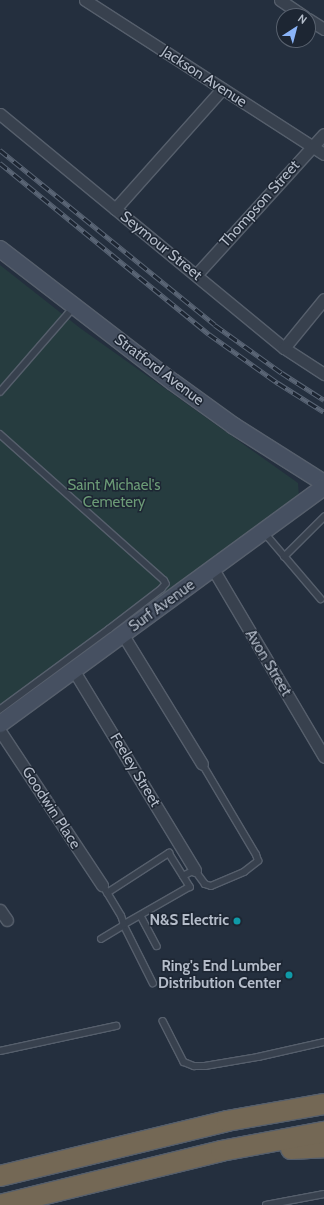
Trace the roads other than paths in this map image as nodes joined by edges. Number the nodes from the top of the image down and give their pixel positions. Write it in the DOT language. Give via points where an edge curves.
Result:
graph roads {
  1 [pos="85,0"];
  2 [pos="280,0"];
  3 [pos="292,8"];
  4 [pos="222,89"];
  5 [pos="0,114"];
  6 [pos="324,134"];
  7 [pos="313,147"];
  8 [pos="324,154"];
  9 [pos="115,209"];
  10 [pos="0,249"];
  11 [pos="196,274"];
  12 [pos="324,299"];
  13 [pos="74,306"];
  14 [pos="284,348"];
  15 [pos="324,374"];
  16 [pos="0,392"];
  17 [pos="0,434"];
  18 [pos="324,483"];
  19 [pos="324,487"];
  20 [pos="324,517"];
  21 [pos="264,532"];
  22 [pos="284,556"];
  23 [pos="213,569"];
  24 [pos="322,599"];
  25 [pos="123,635"];
  26 [pos="74,671"];
  27 [pos="0,710"];
  28 [pos="0,724"];
  29 [pos="0,731"];
  30 [pos="324,757"];
  31 [pos="202,764"];
  32 [pos="195,870"];
  33 [pos="184,876"];
  34 [pos="105,889"];
  35 [pos="0,910"];
  36 [pos="141,916"];
  37 [pos="7,920"];
  38 [pos="124,925"];
  39 [pos="102,939"];
  40 [pos="157,946"];
  41 [pos="153,983"];
  42 [pos="163,1021"];
  43 [pos="116,1026"];
  44 [pos="324,1042"];
  45 [pos="0,1051"];
  46 [pos="324,1095"];
  47 [pos="324,1104"];
  48 [pos="227,1121"];
  49 [pos="324,1132"];
  50 [pos="324,1147"];
  51 [pos="188,1158"];
  52 [pos="0,1176"];
  53 [pos="324,1194"];
  54 [pos="0,1204"];
  55 [pos="266,1205"];
  1 -- 4 [label="street, Jackson Avenue"];
  2 -- 3 [label="street"];
  4 -- 7 [label="street, Jackson Avenue"];
  4 -- 9 [label="street"];
  5 -- 9 [label="street, Seymour Street"];
  6 -- 7 [label="street, Thompson Street"];
  7 -- 8 [label="street, Jackson Avenue"];
  7 -- 11 [label="street, Thompson Street"];
  9 -- 11 [label="street, Seymour Street"];
  10 -- 13 [label="street, Stratford Avenue"];
  11 -- 14 [label="street, Seymour Street"];
  12 -- 14 [label="street"];
  13 -- 16 [label="lane"];
  13 -- 18 [label="street, Stratford Avenue" via="234,426"];
  14 -- 15 [label="street, Seymour Street"];
  17 -- 27 [label="lane" via="166,584 122,620"];
  19 -- 21 [label="street, Surf Avenue"];
  20 -- 22 [label="lane"];
  21 -- 22 [label="lane"];
  21 -- 23 [label="street, Surf Avenue"];
  22 -- 24 [label="lane"];
  23 -- 25 [label="street, Surf Avenue"];
  23 -- 30 [label="street, Avon Street"];
  25 -- 26 [label="street, Surf Avenue"];
  25 -- 31 [label="street"];
  26 -- 28 [label="street, Surf Avenue"];
  26 -- 32 [label="street, Feeley Street"];
  29 -- 34 [label="street, Goodwin Place"];
  31 -- 32 [label="lane" via="258,861 244,872 211,886 206,884"];
  32 -- 33 [label="lane"];
  33 -- 34 [label="lane" via="169,852"];
  33 -- 36 [label="lane" via="190,887"];
  34 -- 38 [label="lane"];
  35 -- 37 [label="street"];
  36 -- 38 [label="lane"];
  36 -- 40 [label="lane"];
  38 -- 39 [label="lane"];
  38 -- 41 [label="lane"];
  42 -- 44 [label="lane" via="184,1062 194,1066 258,1057"];
  43 -- 45 [label="lane"];
  46 -- 48 [label="highway" via="280,1104"];
  47 -- 48 [label="highway"];
  48 -- 52 [label="highway"];
  49 -- 51 [label="highway"];
  50 -- 51 [label="highway"];
  51 -- 54 [label="highway"];
  53 -- 55 [label="lane"];
}
